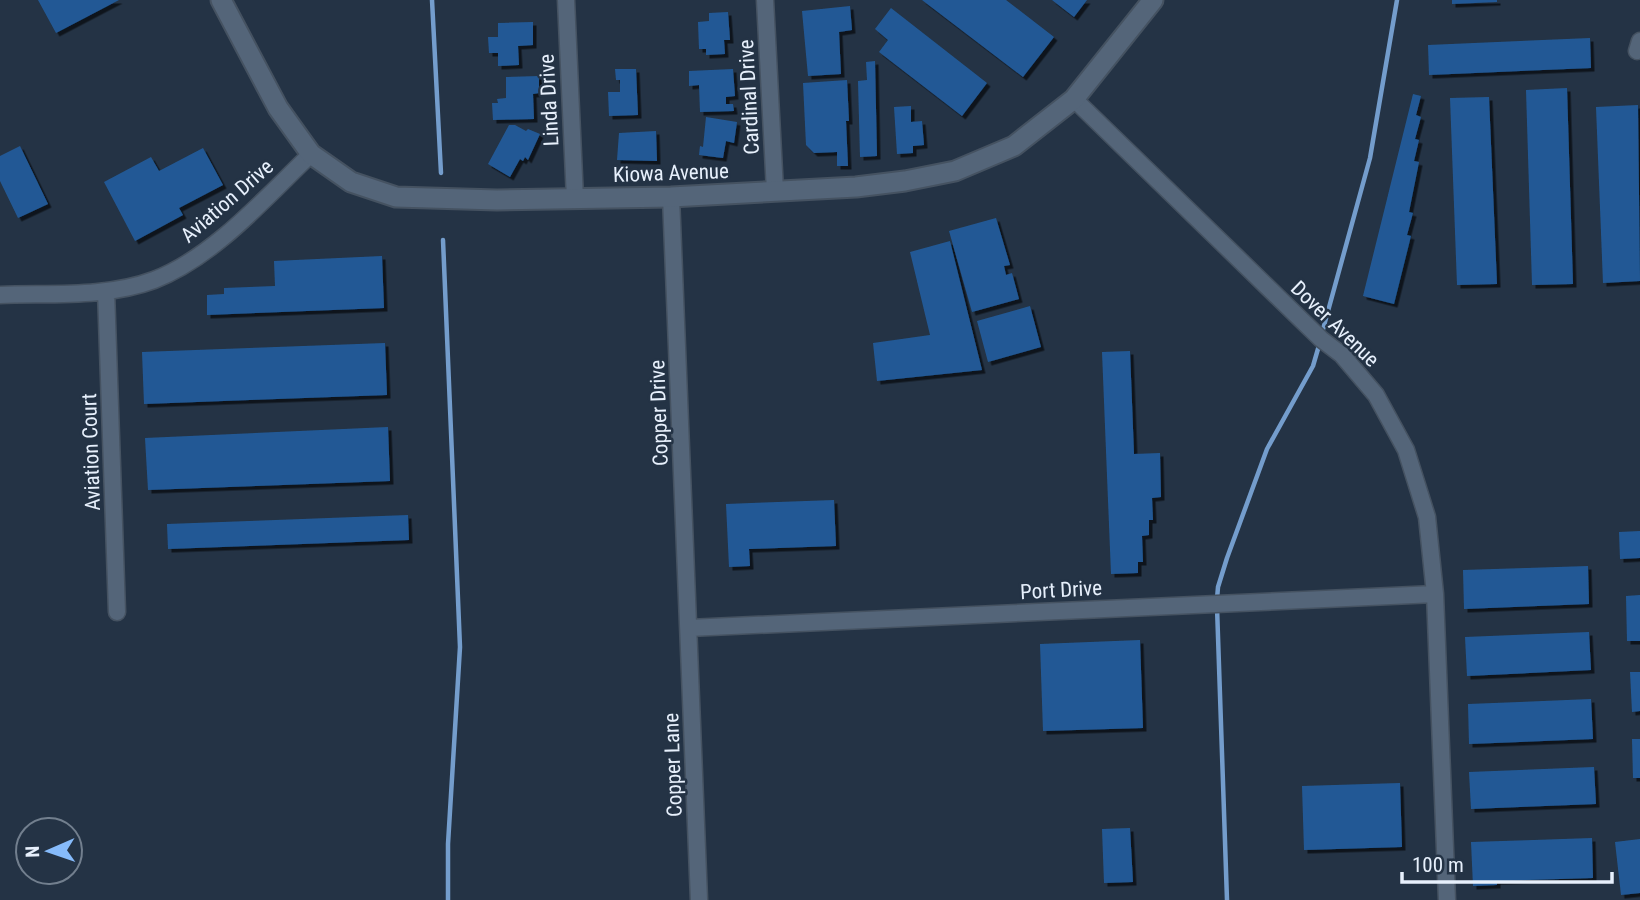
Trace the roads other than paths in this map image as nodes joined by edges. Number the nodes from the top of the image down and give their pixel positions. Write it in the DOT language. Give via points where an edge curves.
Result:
graph roads {
  1 [pos="221,0"];
  2 [pos="566,0"];
  3 [pos="765,0"];
  4 [pos="1153,0"];
  5 [pos="1074,99"];
  6 [pos="311,154"];
  7 [pos="775,191"];
  8 [pos="671,197"];
  9 [pos="575,199"];
  10 [pos="106,291"];
  11 [pos="0,295"];
  12 [pos="1436,594"];
  13 [pos="117,612"];
  14 [pos="689,628"];
  15 [pos="699,900"];
  16 [pos="1447,900"];
  1 -- 6 [label="street, Kiowa Avenue" via="278,108"];
  2 -- 9 [label="street, Linda Drive"];
  3 -- 7 [label="street, Cardinal Drive"];
  4 -- 5 [label="street, Kiowa Avenue"];
  5 -- 7 [label="street, Kiowa Avenue" via="1014,146 955,170 865,186"];
  5 -- 12 [label="street, Dover Avenue" via="1342,355 1376,395 1406,450 1427,517"];
  6 -- 9 [label="street, Kiowa Avenue" via="351,182 397,197"];
  6 -- 10 [label="street, Aviation Drive" via="195,257 154,280"];
  7 -- 8 [label="street, Kiowa Avenue"];
  8 -- 9 [label="street, Kiowa Avenue"];
  8 -- 14 [label="street, Copper Drive"];
  10 -- 11 [label="street, Aviation Drive"];
  10 -- 13 [label="street, Aviation Court"];
  12 -- 14 [label="street, Port Drive"];
  12 -- 16 [label="street, Dover Avenue"];
  14 -- 15 [label="street, Copper Lane"];
}
